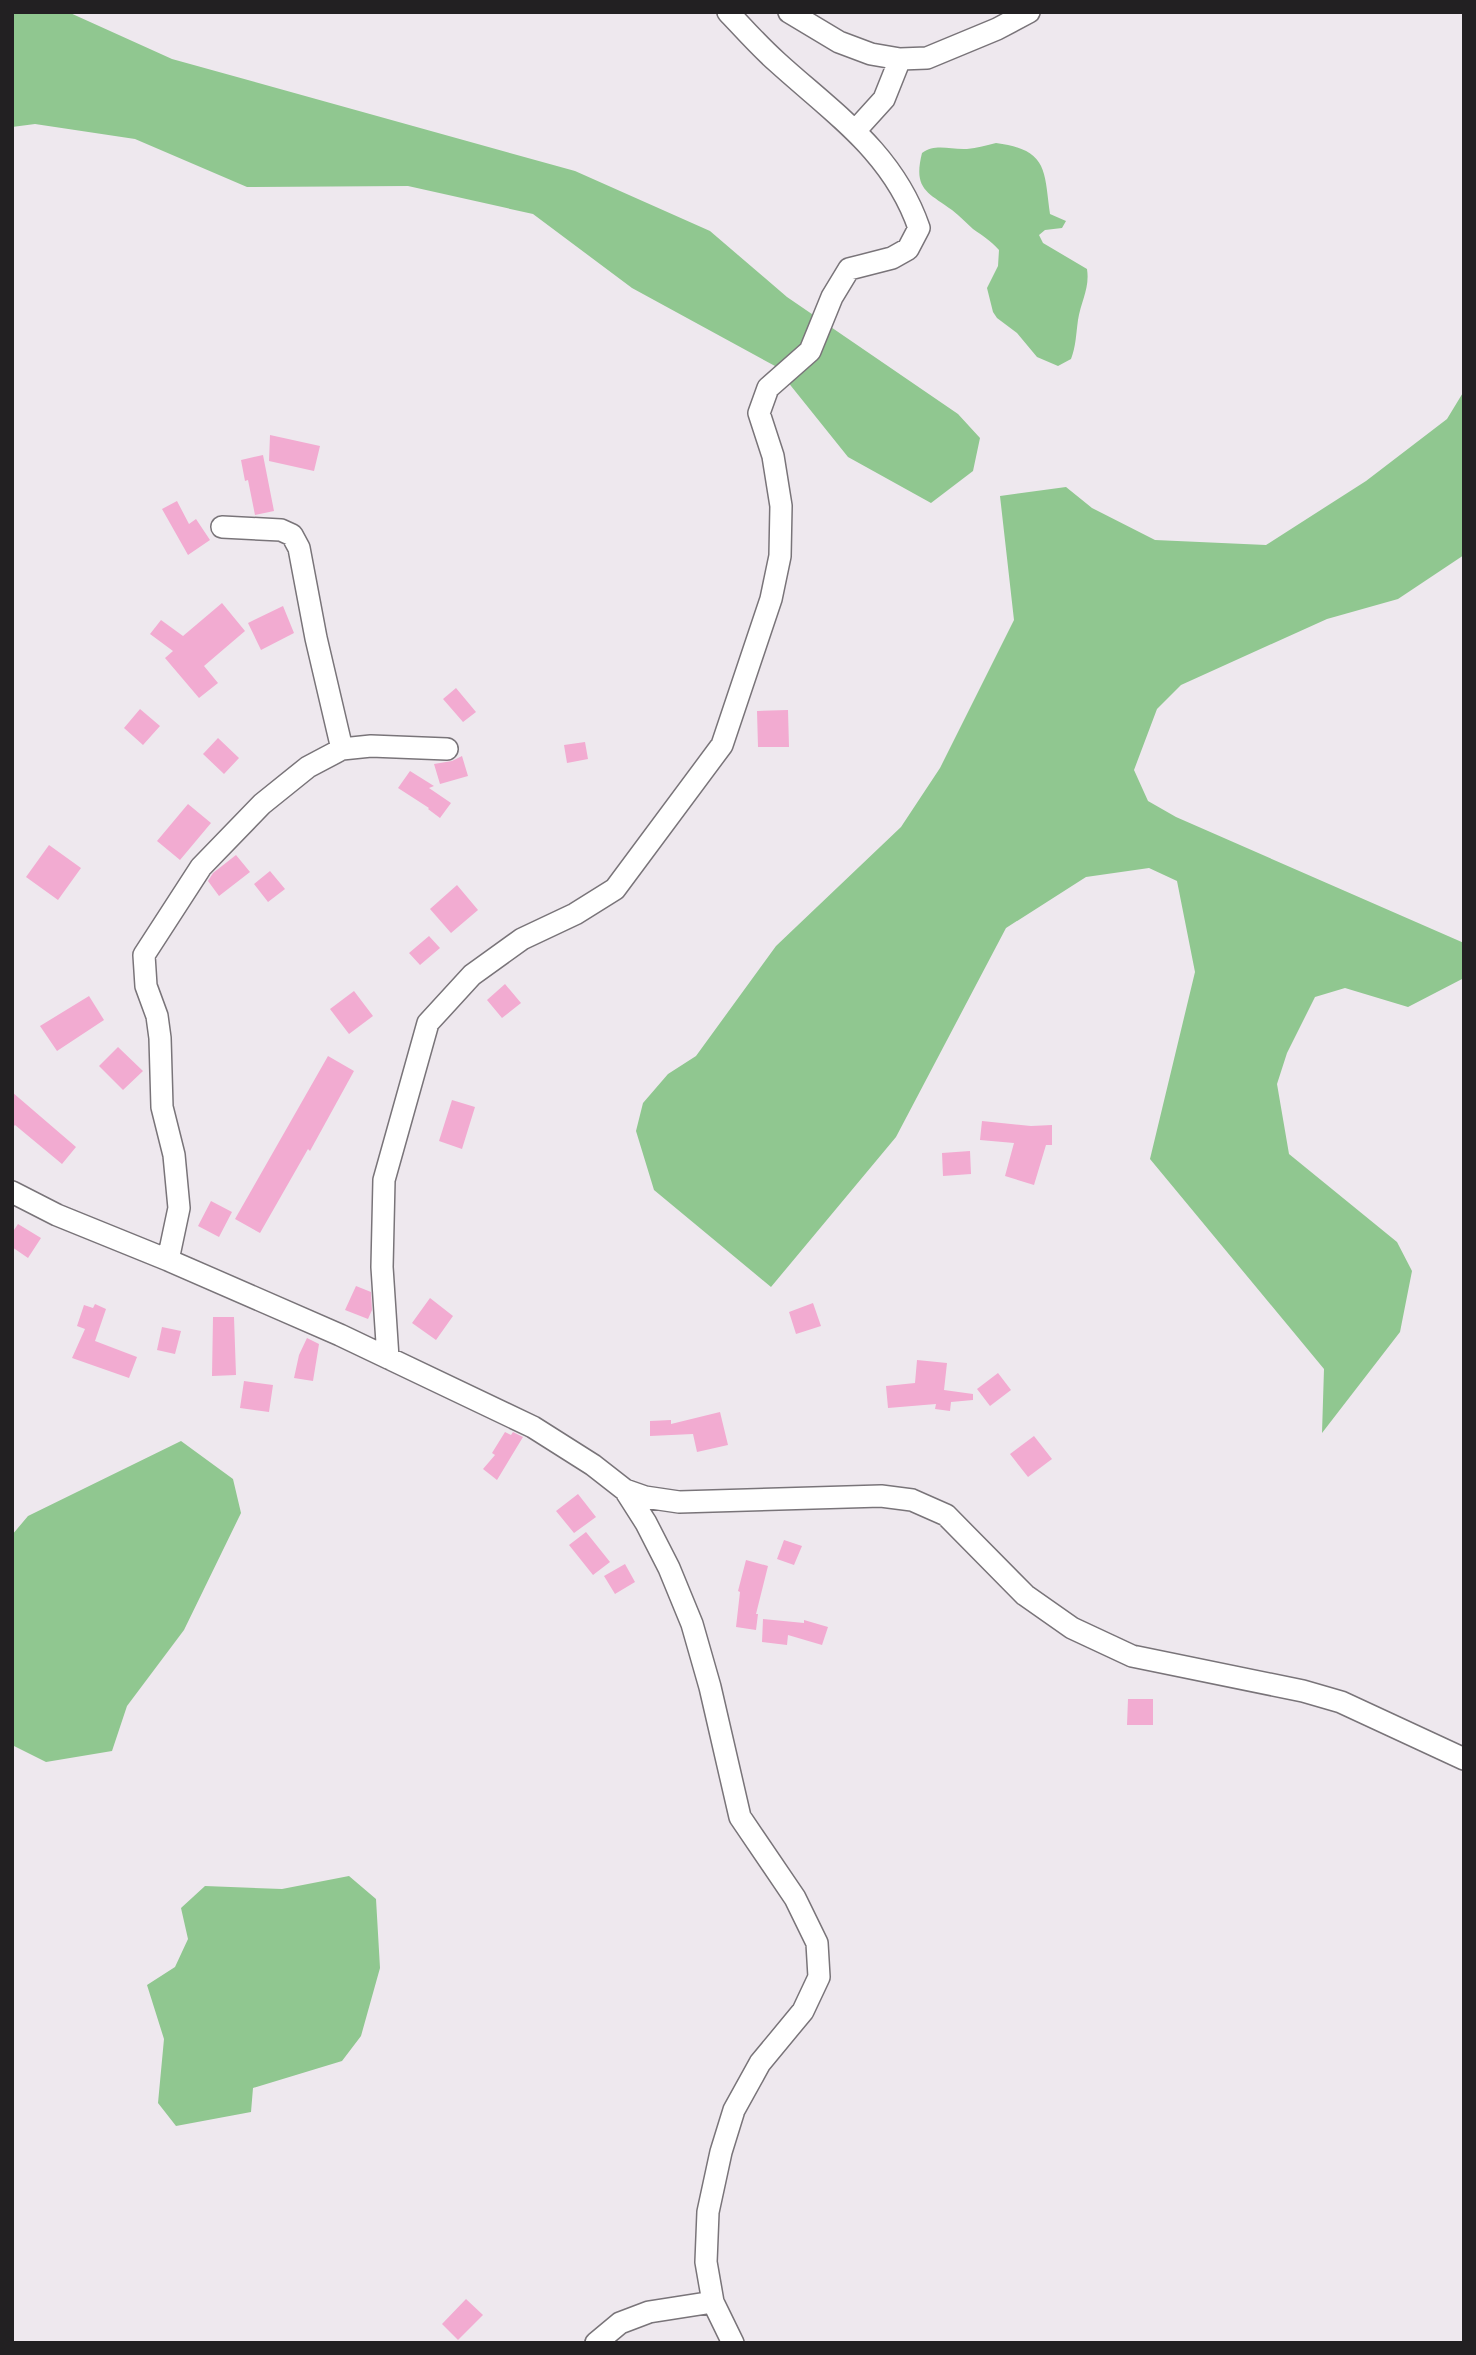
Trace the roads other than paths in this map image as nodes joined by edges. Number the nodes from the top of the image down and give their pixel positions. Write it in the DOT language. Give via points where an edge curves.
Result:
graph roads {
  1 [pos="727,12"];
  2 [pos="789,12"];
  3 [pos="1029,12"];
  4 [pos="900,59"];
  5 [pos="855,131"];
  6 [pos="222,527"];
  7 [pos="342,749"];
  8 [pos="447,749"];
  9 [pos="12,1192"];
  10 [pos="168,1260"];
  11 [pos="388,1358"];
  12 [pos="625,1490"];
  13 [pos="1464,1759"];
  14 [pos="713,2302"];
  15 [pos="596,2343"];
  16 [pos="733,2343"];
  1 -- 5 [label="street"];
  2 -- 4 [label="street" via="838,42"];
  3 -- 4 [label="street" via="927,58"];
  4 -- 5 [label="street" via="884,99"];
  5 -- 11 [label="street" via="883,161 911,204 919,228 908,249 849,269 810,351 768,388 763,401 759,414 773,456 780,506 780,556 771,599 722,745 615,889 522,939 472,975 428,1023 384,1180 382,1267"];
  6 -- 7 [label="street" via="281,530 292,535 299,548"];
  7 -- 8 [label="street"];
  7 -- 10 [label="street" via="308,766 262,804 201,867 144,955 146,986 157,1016 162,1107 174,1155 179,1208"];
  9 -- 10 [label="street"];
  10 -- 11 [label="street"];
  11 -- 12 [label="street" via="533,1427"];
  12 -- 13 [label="street" via="678,1502 881,1496 912,1500 946,1515 1025,1595 1072,1628 1132,1657 1341,1702"];
  12 -- 14 [label="street" via="669,1568 692,1624 740,1817 795,1898 817,1944 819,1977 803,2011 760,2063 734,2110 721,2152 708,2212 706,2262"];
  14 -- 15 [label="street" via="649,2312 620,2323"];
  14 -- 16 [label="street"];
}
